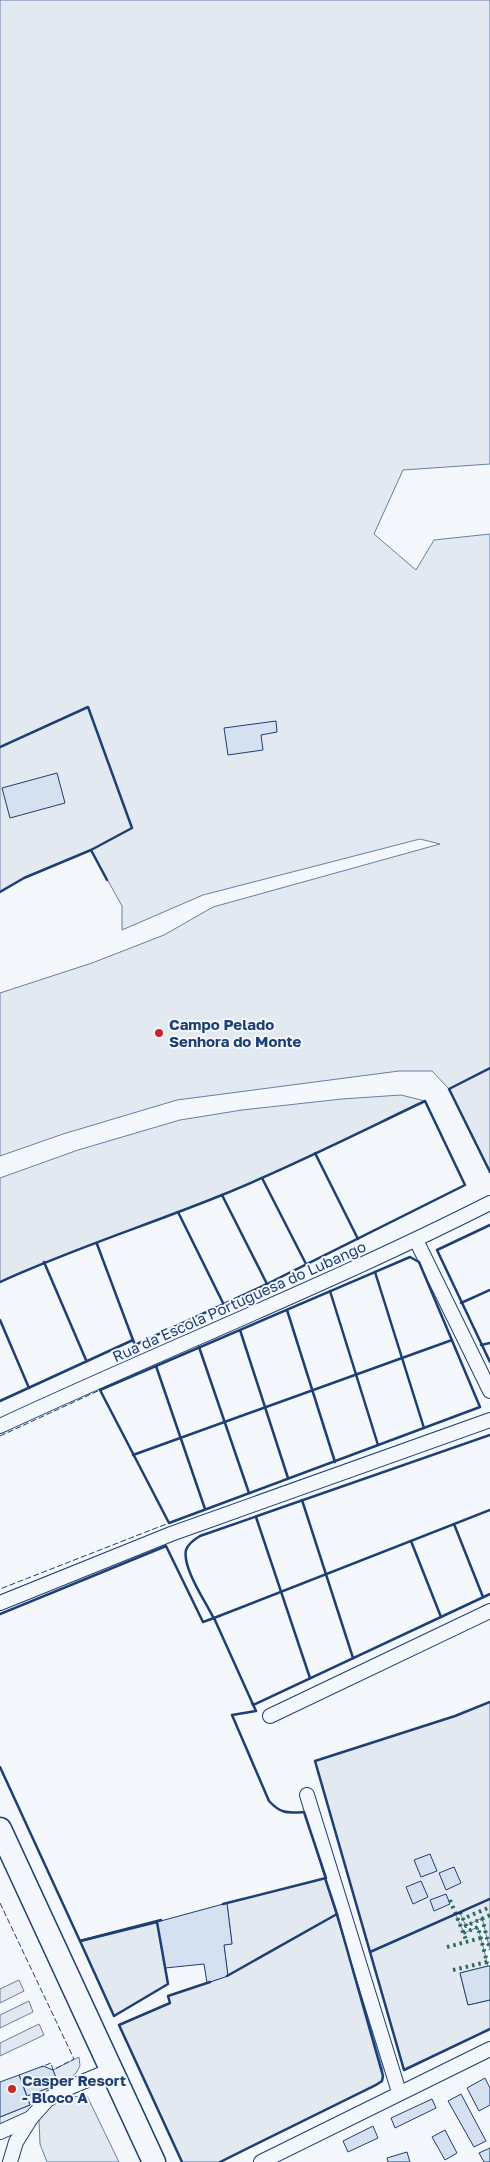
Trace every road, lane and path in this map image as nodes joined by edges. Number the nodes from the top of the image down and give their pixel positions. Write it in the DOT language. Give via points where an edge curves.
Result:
graph roads {
  1 [pos="490,1203"];
  2 [pos="416,1240"];
  3 [pos="490,1391"];
  4 [pos="490,1420"];
  5 [pos="0,1426"];
  6 [pos="0,1603"];
  7 [pos="490,1611"];
  8 [pos="270,1716"];
  9 [pos="307,1795"];
  10 [pos="0,1828"];
  11 [pos="490,2049"];
  12 [pos="111,2070"];
  13 [pos="399,2092"];
  14 [pos="31,2118"];
  15 [pos="0,2132"];
  16 [pos="8,2158"];
  17 [pos="154,2162"];
  18 [pos="260,2162"];
  1 -- 2 [label="street, Rua da Escola Portuguesa do Lubango"];
  2 -- 3 [label="street"];
  2 -- 5 [label="street, Rua da Escola Portuguesa do Lubango"];
  4 -- 6 [label="street" via="170,1534"];
  7 -- 8 [label="street"];
  9 -- 13 [label="street"];
  10 -- 12 [label="main road"];
  11 -- 13 [label="street"];
  12 -- 14 [label="street" via="60,2090"];
  12 -- 17 [label="main road"];
  13 -- 18 [label="street"];
  14 -- 15 [label="street"];
  14 -- 16 [label="street"];
}
